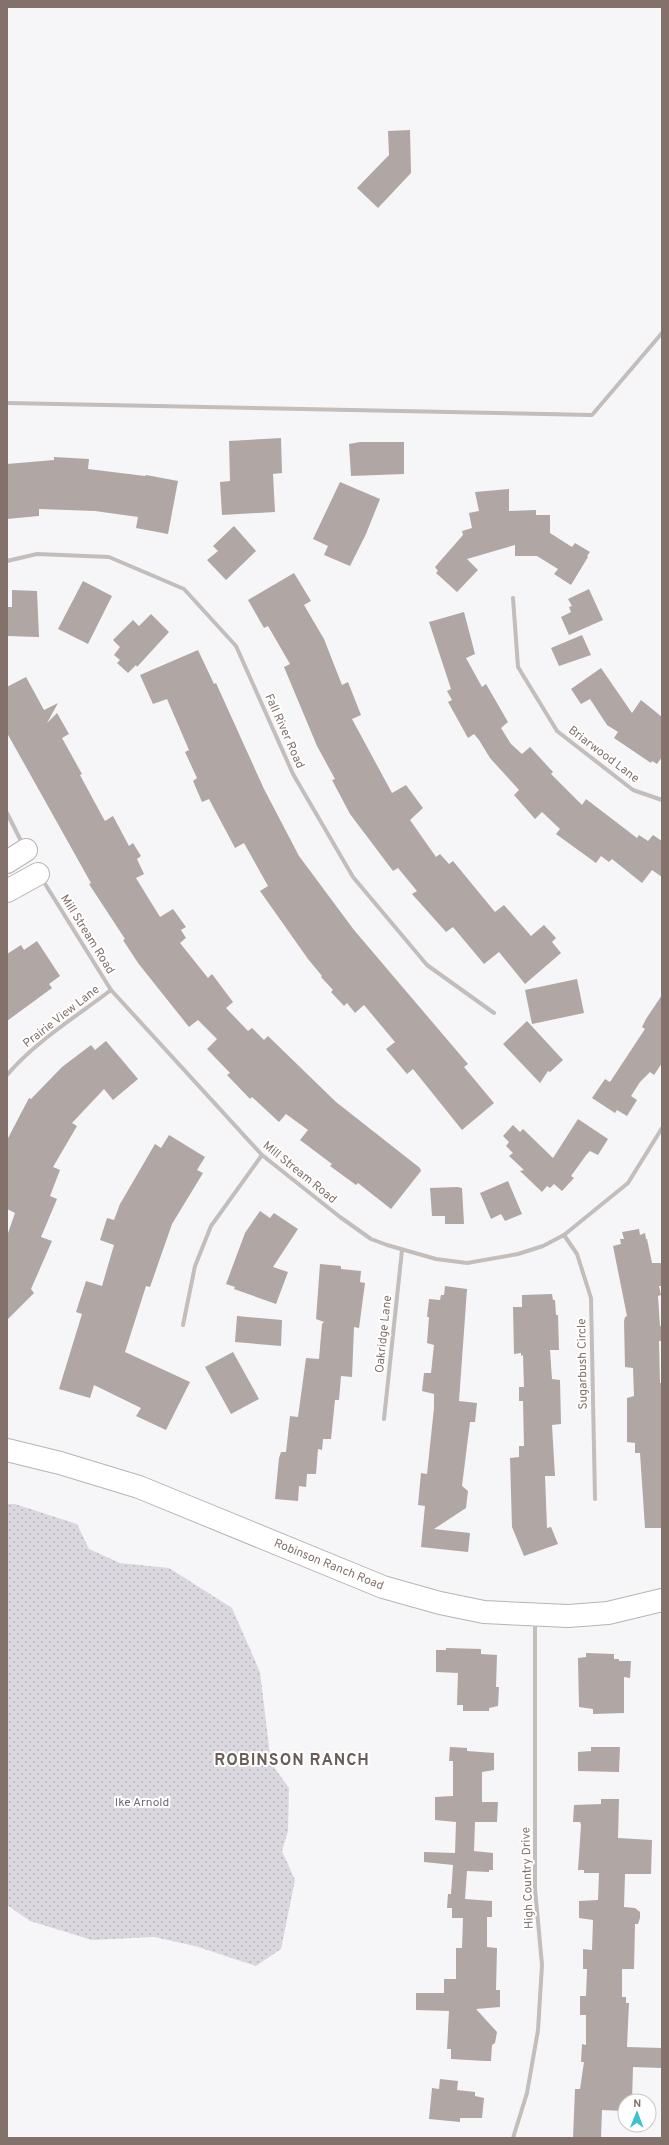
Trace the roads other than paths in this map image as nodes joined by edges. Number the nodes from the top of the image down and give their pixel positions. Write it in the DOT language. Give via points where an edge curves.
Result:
graph roads {
  1 [pos="662,333"];
  2 [pos="7,403"];
  3 [pos="7,561"];
  4 [pos="513,598"];
  5 [pos="662,800"];
  6 [pos="7,814"];
  7 [pos="7,862"];
  8 [pos="32,862"];
  9 [pos="7,891"];
  10 [pos="111,990"];
  11 [pos="494,1013"];
  12 [pos="7,1075"];
  13 [pos="662,1128"];
  14 [pos="262,1155"];
  15 [pos="564,1235"];
  16 [pos="402,1250"];
  17 [pos="183,1326"];
  18 [pos="384,1419"];
  19 [pos="7,1450"];
  20 [pos="595,1499"];
  21 [pos="662,1600"];
  22 [pos="535,1615"];
  23 [pos="513,2138"];
  1 -- 2 [label="street" via="592,415"];
  3 -- 11 [label="street, Fall River Road" via="37,554 109,557 184,589 236,646 293,774 353,877 427,965"];
  4 -- 5 [label="street, Briarwood Lane" via="518,667 557,731 633,790"];
  6 -- 8 [label="street, Mill Stream Road"];
  7 -- 8 [label="street"];
  8 -- 9 [label="street"];
  8 -- 10 [label="street, Mill Stream Road"];
  10 -- 12 [label="street, Prairie View Lane" via="16,1064"];
  10 -- 14 [label="street, Mill Stream Road"];
  13 -- 15 [label="street, Mill Stream Road" via="628,1183"];
  14 -- 16 [label="street, Mill Stream Road" via="371,1239"];
  14 -- 17 [label="street" via="211,1226 195,1266"];
  15 -- 16 [label="street, Mill Stream Road" via="543,1246 518,1254 467,1263"];
  15 -- 20 [label="street, Sugarbush Circle" via="577,1254 591,1298"];
  16 -- 18 [label="street, Oakridge Lane"];
  19 -- 22 [label="street, Robinson Ranch Road" via="139,1487 383,1586 440,1604 484,1612"];
  21 -- 22 [label="street, Robinson Ranch Road" via="608,1613"];
  22 -- 23 [label="street, High Country Drive" via="535,1889 542,1965 538,2030 527,2093"];
}
